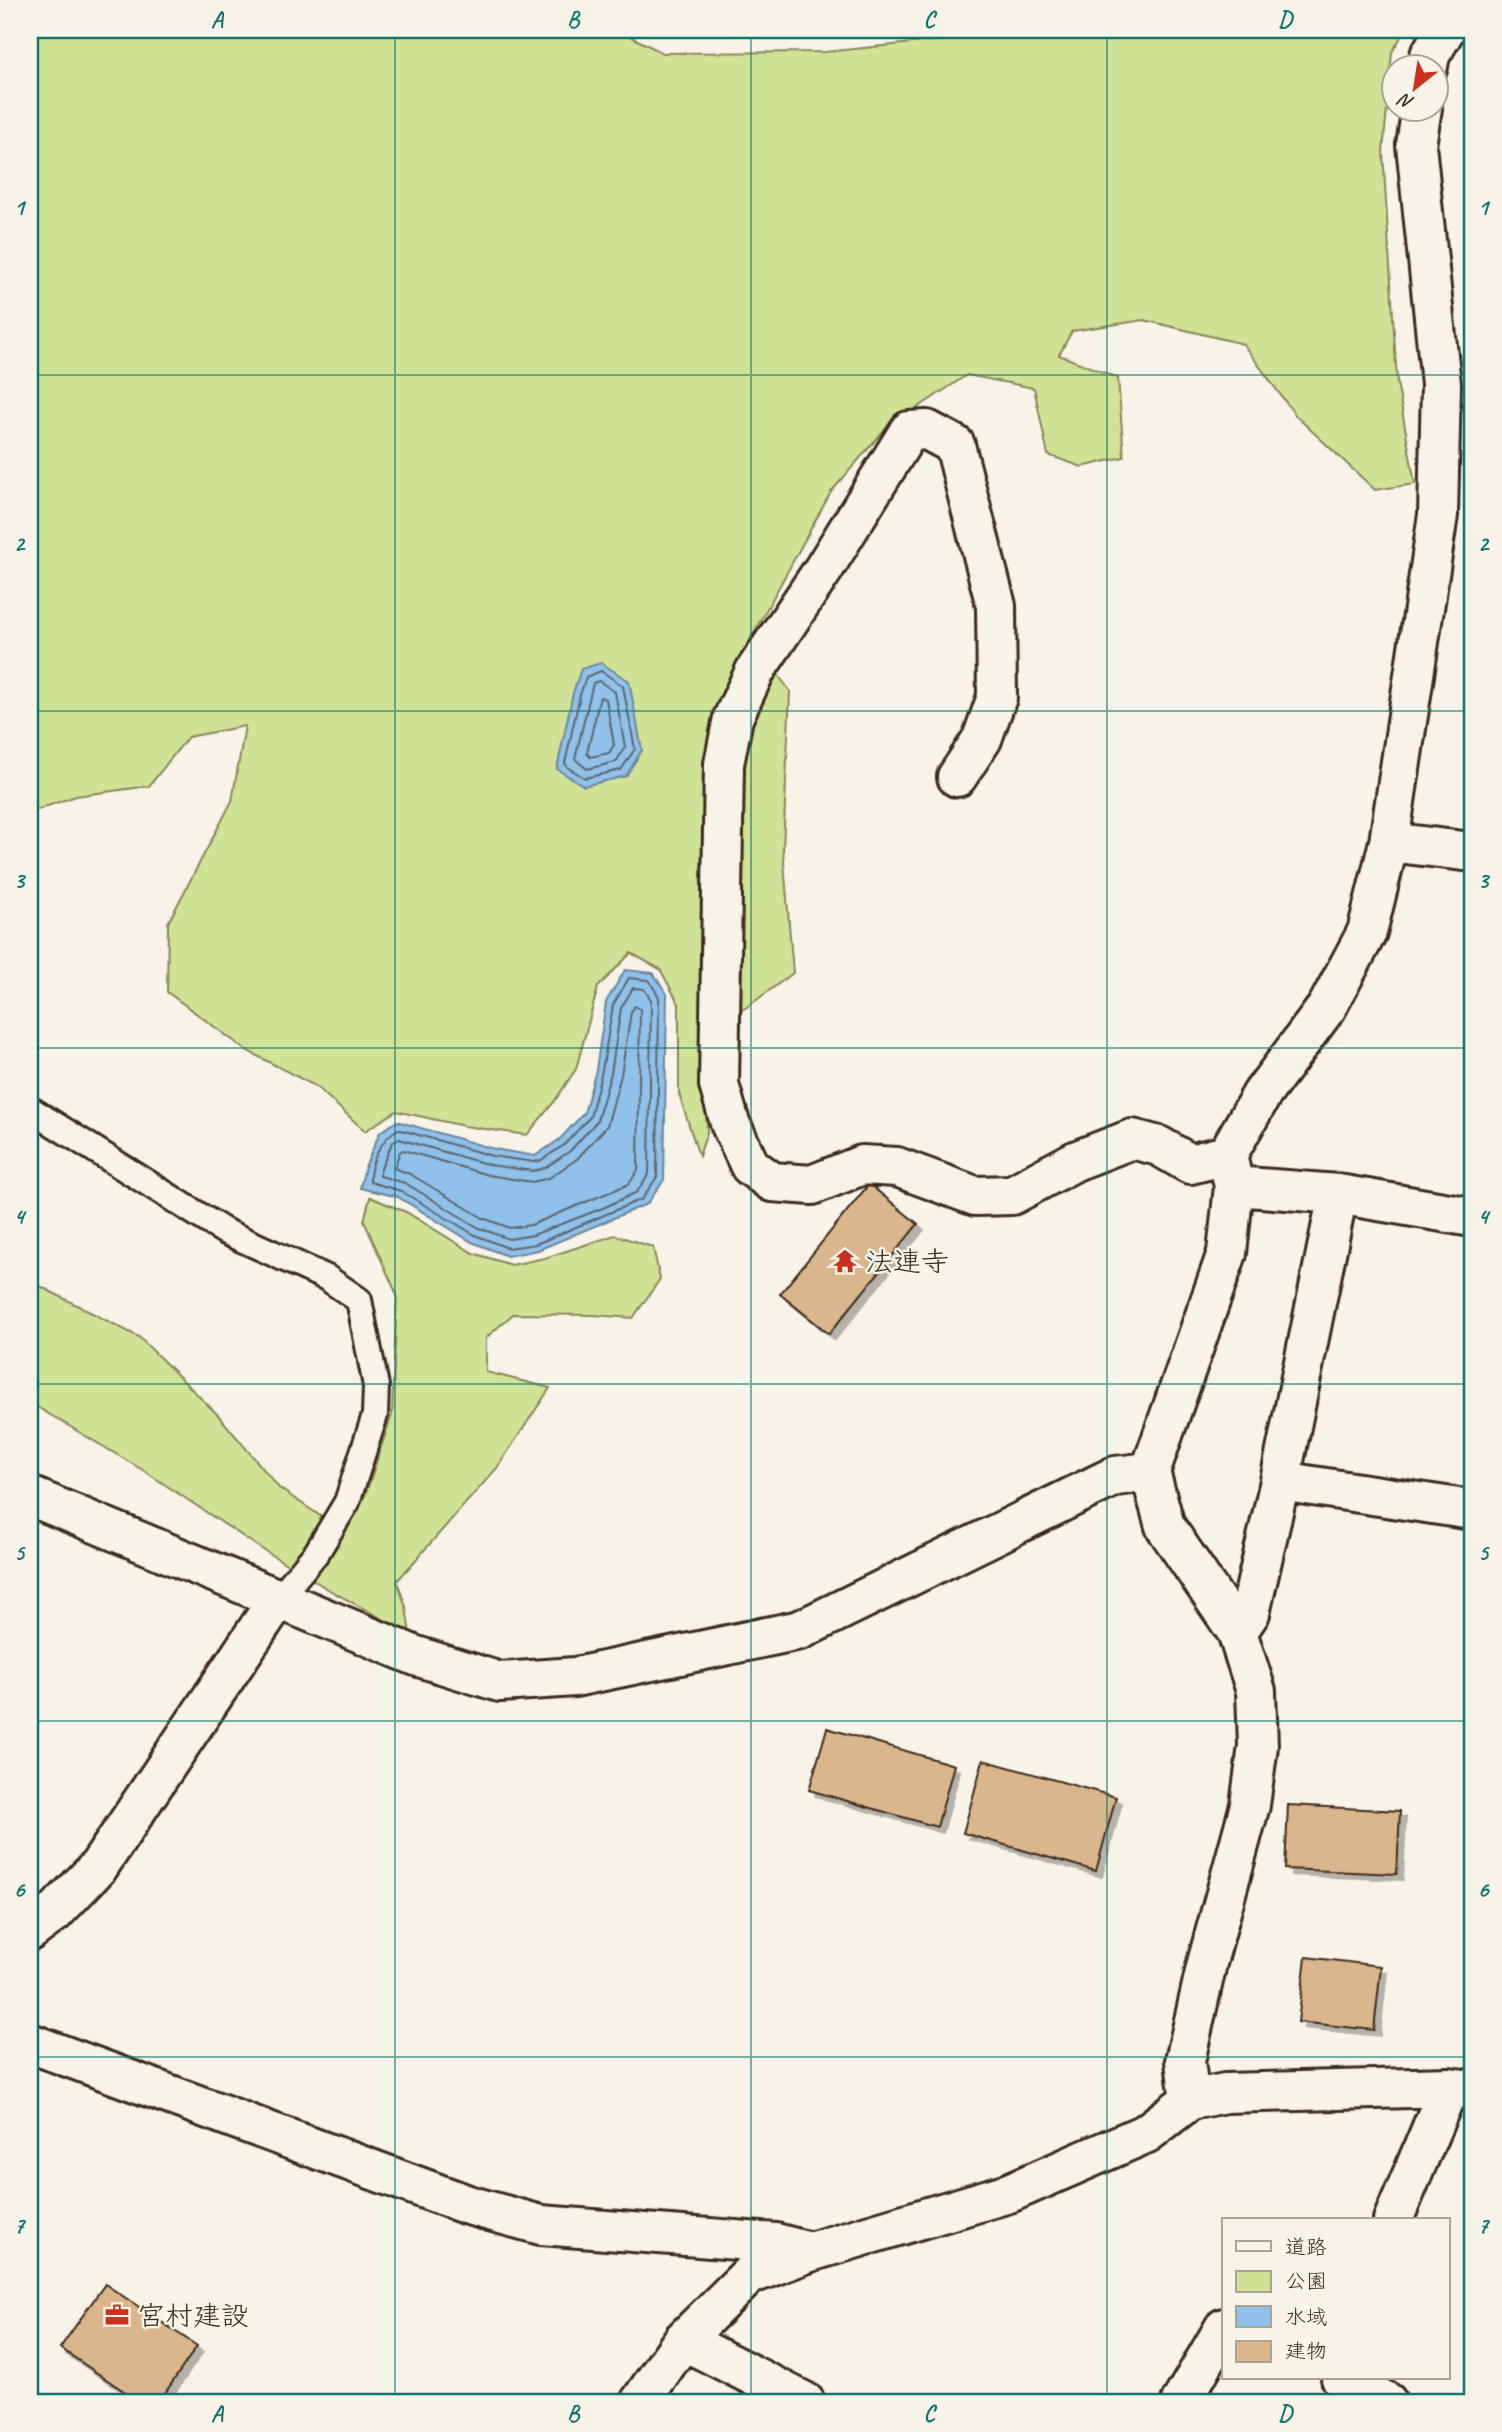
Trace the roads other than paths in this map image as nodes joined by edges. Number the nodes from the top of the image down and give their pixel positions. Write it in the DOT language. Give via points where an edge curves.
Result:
graph roads {
  1 [pos="1445,30"];
  2 [pos="1432,52"];
  3 [pos="1420,122"];
  4 [pos="957,778"];
  5 [pos="1389,842"];
  6 [pos="1472,852"];
  7 [pos="30,1109"];
  8 [pos="1231,1171"];
  9 [pos="1338,1194"];
  10 [pos="1472,1217"];
  11 [pos="1150,1472"];
  12 [pos="1280,1481"];
  13 [pos="30,1496"];
  14 [pos="1472,1510"];
  15 [pos="278,1599"];
  16 [pos="1237,1632"];
  17 [pos="30,1931"];
  18 [pos="30,2043"];
  19 [pos="1461,2089"];
  20 [pos="1190,2100"];
  21 [pos="1394,2218"];
  22 [pos="810,2252"];
  23 [pos="1222,2335"];
  24 [pos="683,2340"];
  25 [pos="1344,2380"];
  26 [pos="640,2402"];
  27 [pos="805,2402"];
  28 [pos="1181,2402"];
  29 [pos="1387,2402"];
  1 -- 2 [label="street"];
  3 -- 5 [label="street" via="1416,145 1441,383 1438,515"];
  4 -- 8 [label="street" via="982,738 997,697 996,606 955,445 927,430 909,431 755,671 733,719 724,764 719,1085 750,1166 772,1182 812,1185 862,1165 897,1167 975,1196 1012,1195 1075,1161 1132,1139 1159,1146 1190,1164"];
  5 -- 6 [label="street"];
  5 -- 8 [label="street" via="1367,932 1327,1007 1262,1094"];
  7 -- 15 [label="lane" via="224,1231 327,1278 359,1300 376,1386 375,1415 347,1502 317,1552"];
  8 -- 9 [label="street"];
  8 -- 11 [label="street" via="1227,1253"];
  9 -- 10 [label="street"];
  9 -- 12 [label="street"];
  11 -- 15 [label="street" via="1115,1476 800,1630 575,1677 500,1682 416,1656"];
  11 -- 16 [label="street" via="1165,1526"];
  12 -- 14 [label="street"];
  12 -- 16 [label="street" via="1250,1613"];
  13 -- 15 [label="street"];
  15 -- 17 [label="street" via="99,1866"];
  16 -- 20 [label="street" via="1256,1691 1258,1746 1250,1805 1185,2061"];
  18 -- 22 [label="street" via="468,2205 541,2225 776,2243"];
  19 -- 20 [label="street" via="1225,2093"];
  19 -- 21 [label="street"];
  20 -- 22 [label="street" via="1147,2133 1009,2193"];
  22 -- 24 [label="street" via="749,2276"];
  23 -- 28 [label="street"];
  24 -- 26 [label="street"];
  24 -- 27 [label="street"];
  25 -- 29 [label="street"];
}
